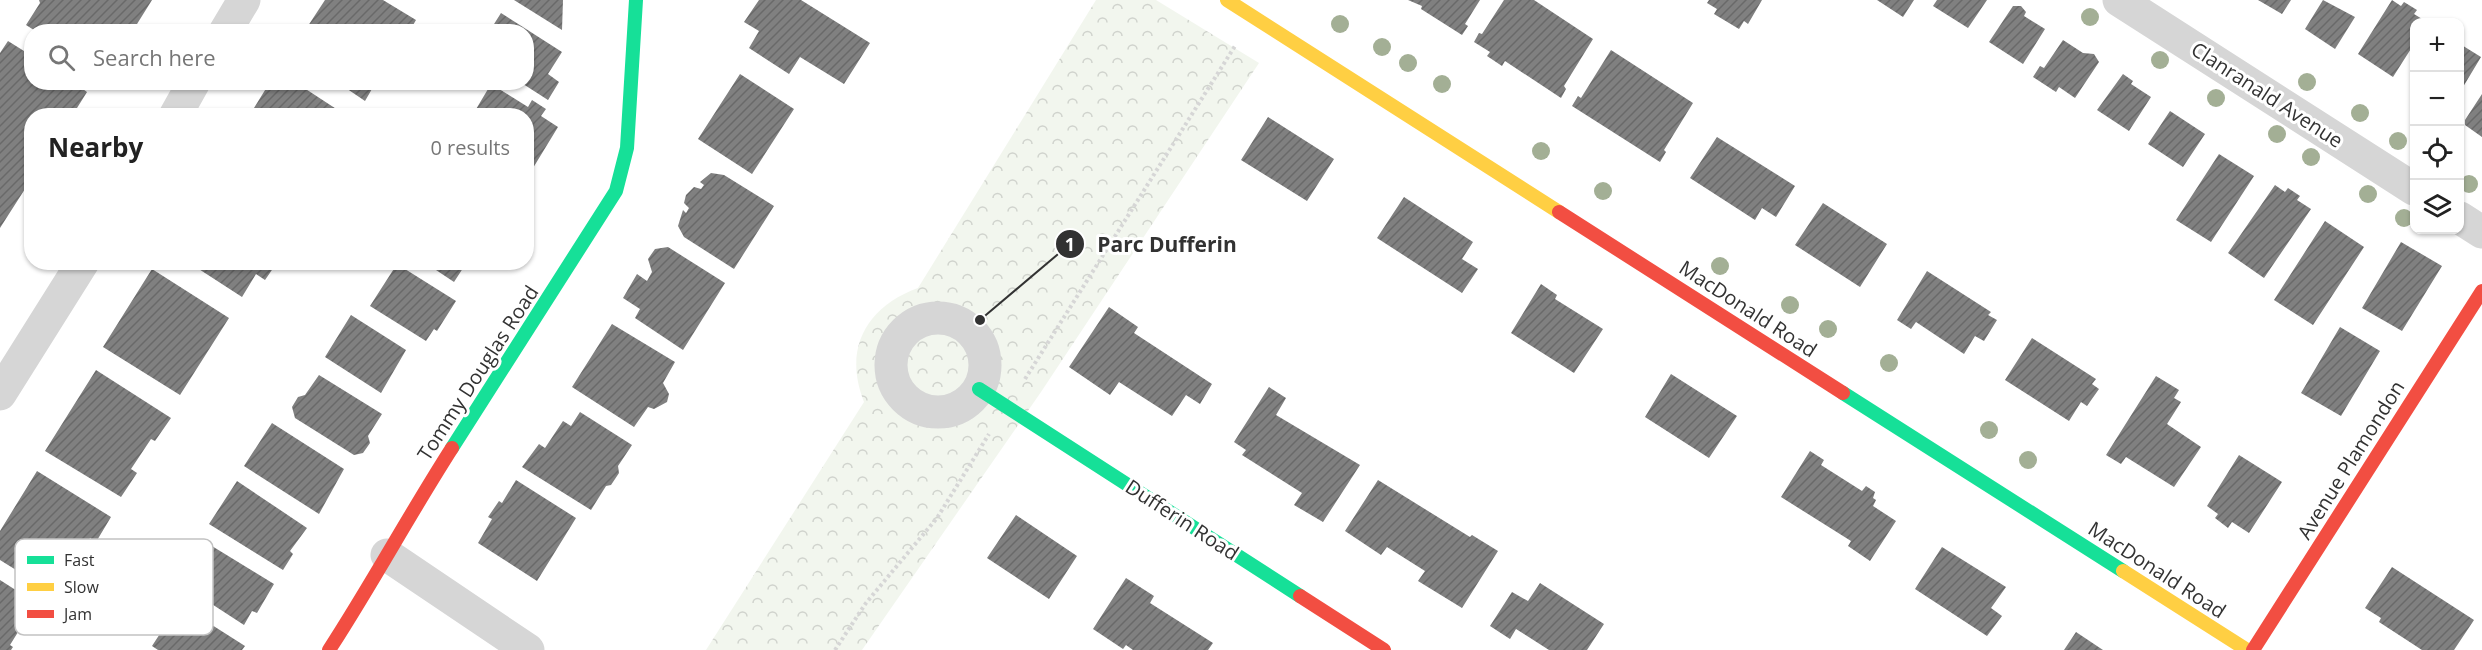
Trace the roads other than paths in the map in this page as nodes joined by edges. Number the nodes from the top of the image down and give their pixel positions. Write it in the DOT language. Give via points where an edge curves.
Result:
graph roads {
  1 [pos="244,0"];
  2 [pos="636,0"];
  3 [pos="1227,0"];
  4 [pos="2119,0"];
  5 [pos="230,24"];
  6 [pos="190,90"];
  7 [pos="180,108"];
  8 [pos="2410,186"];
  9 [pos="2464,221"];
  10 [pos="2482,232"];
  11 [pos="78,270"];
  12 [pos="2482,291"];
  13 [pos="980,389"];
  14 [pos="0,394"];
  15 [pos="387,555"];
  16 [pos="329,650"];
  17 [pos="528,650"];
  18 [pos="1384,650"];
  19 [pos="2247,650"];
  20 [pos="2253,650"];
  1 -- 5 [label="street"];
  2 -- 15 [label="street, Tommy Douglas Road" via="627,148 616,191"];
  3 -- 19 [label="street, MacDonald Road"];
  4 -- 8 [label="street, Clanranald Avenue"];
  6 -- 7 [label="street"];
  9 -- 10 [label="street"];
  11 -- 14 [label="street"];
  12 -- 20 [label="street, Avenue Plamondon"];
  13 -- 18 [label="street, Dufferin Road"];
  15 -- 16 [label="street, Tommy Douglas Road"];
  15 -- 17 [label="street"];
}
